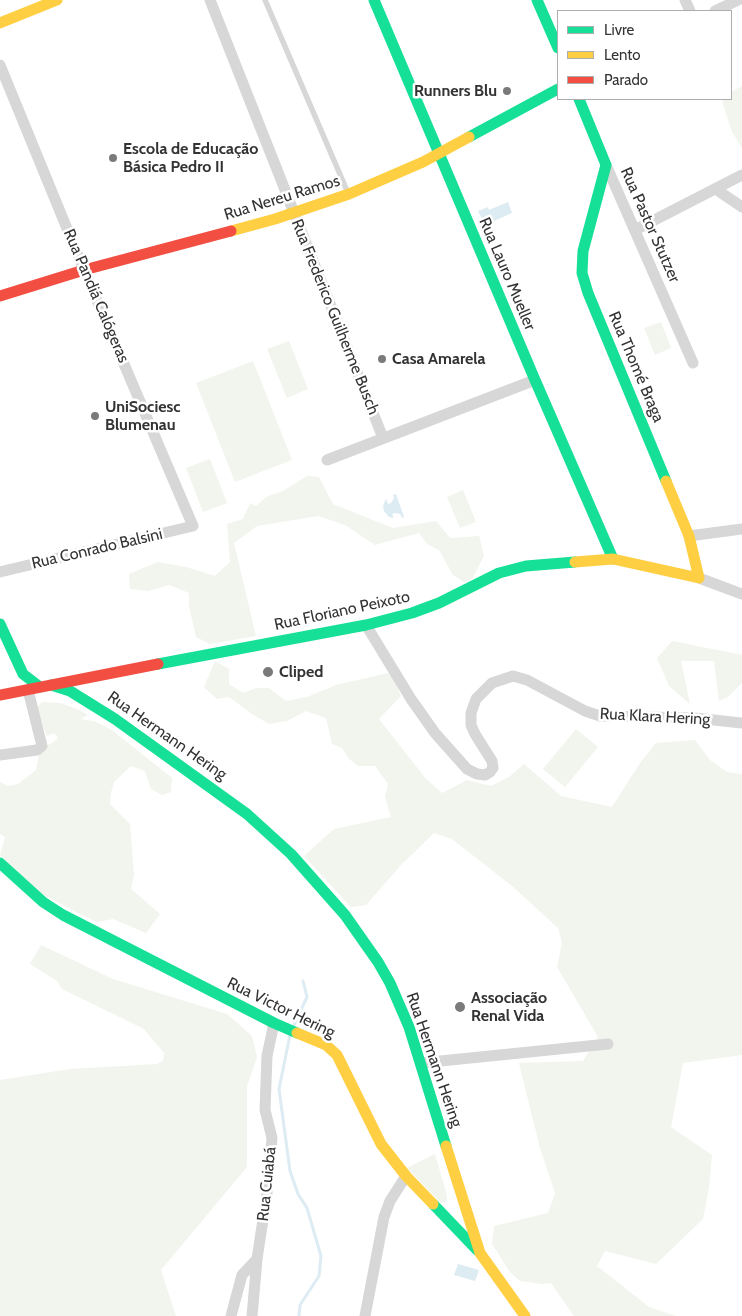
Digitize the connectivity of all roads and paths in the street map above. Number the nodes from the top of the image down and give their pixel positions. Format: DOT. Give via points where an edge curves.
graph roads {
  1 [pos="57,0"];
  2 [pos="210,0"];
  3 [pos="265,0"];
  4 [pos="374,0"];
  5 [pos="537,0"];
  6 [pos="738,0"];
  7 [pos="717,10"];
  8 [pos="0,23"];
  9 [pos="557,46"];
  10 [pos="0,65"];
  11 [pos="557,90"];
  12 [pos="579,100"];
  13 [pos="439,153"];
  14 [pos="606,165"];
  15 [pos="742,175"];
  16 [pos="717,190"];
  17 [pos="349,194"];
  18 [pos="742,207"];
  19 [pos="294,213"];
  20 [pos="635,230"];
  21 [pos="84,270"];
  22 [pos="0,296"];
  23 [pos="693,363"];
  24 [pos="535,380"];
  25 [pos="384,438"];
  26 [pos="327,460"];
  27 [pos="193,526"];
  28 [pos="742,529"];
  29 [pos="689,536"];
  30 [pos="613,559"];
  31 [pos="0,572"];
  32 [pos="699,578"];
  33 [pos="742,594"];
  34 [pos="0,624"];
  35 [pos="366,625"];
  36 [pos="22,674"];
  37 [pos="51,685"];
  38 [pos="34,689"];
  39 [pos="3,695"];
  40 [pos="742,723"];
  41 [pos="0,755"];
  42 [pos="0,863"];
  43 [pos="274,1022"];
  44 [pos="608,1044"];
  45 [pos="421,1063"];
  46 [pos="406,1176"];
  47 [pos="462,1200"];
  48 [pos="438,1211"];
  49 [pos="480,1253"];
  50 [pos="257,1259"];
  51 [pos="231,1316"];
  52 [pos="252,1316"];
  53 [pos="365,1316"];
  54 [pos="525,1316"];
  1 -- 8 [label="street"];
  2 -- 19 [label="street, Rua Frederico Guilherme Busch"];
  3 -- 17 [label="lane"];
  4 -- 13 [label="street, Rua Lauro Mueller"];
  5 -- 9 [label="street"];
  6 -- 7 [label="street"];
  10 -- 21 [label="street, Rua Pandiá Calógeras"];
  11 -- 13 [label="street, Rua Nereu Ramos"];
  12 -- 14 [label="street, Rua Pastor Stutzer"];
  13 -- 17 [label="street, Rua Nereu Ramos"];
  13 -- 24 [label="street, Rua Lauro Mueller"];
  14 -- 20 [label="street, Rua Pastor Stutzer"];
  14 -- 29 [label="street, Rua Thomé Braga" via="583,251 582,273 591,302"];
  15 -- 16 [label="street"];
  16 -- 18 [label="street"];
  16 -- 20 [label="street"];
  17 -- 19 [label="street, Rua Nereu Ramos"];
  19 -- 21 [label="street, Rua Nereu Ramos"];
  19 -- 25 [label="street, Rua Frederico Guilherme Busch"];
  20 -- 23 [label="street, Rua Pastor Stutzer"];
  21 -- 22 [label="street, Rua Nereu Ramos"];
  21 -- 27 [label="street, Rua Pandiá Calógeras"];
  24 -- 25 [label="street"];
  24 -- 30 [label="street, Rua Lauro Mueller"];
  25 -- 26 [label="street"];
  27 -- 31 [label="street, Rua Conrado Balsini"];
  28 -- 29 [label="street"];
  29 -- 32 [label="street, Rua Thomé Braga"];
  30 -- 32 [label="street, Rua Floriano Peixoto"];
  30 -- 35 [label="street, Rua Floriano Peixoto" via="526,566 499,573 430,607"];
  32 -- 33 [label="street, Rua Floriano Peixoto"];
  34 -- 36 [label="street"];
  35 -- 37 [label="street, Rua Floriano Peixoto"];
  35 -- 40 [label="street, Rua Klara Hering" via="435,733 467,769 477,774 485,775 493,768 471,725 476,699 492,682 513,676 600,716 695,718"];
  36 -- 38 [label="street"];
  36 -- 39 [label="street" via="18,684"];
  37 -- 38 [label="street, Rua Floriano Peixoto"];
  37 -- 45 [label="street, Rua Hermann Hering" via="70,691 131,730 247,814 291,854 346,915 378,962 410,1027"];
  38 -- 39 [label="street, Rua Floriano Peixoto"];
  38 -- 41 [label="street" via="42,746 37,750"];
  42 -- 43 [label="street, Rua Victor Hering" via="43,902 63,915"];
  43 -- 46 [label="street, Rua Victor Hering" via="326,1045 337,1055 381,1144"];
  43 -- 50 [label="street, Rua Cuiabá" via="267,1056 264,1110 272,1138 268,1193"];
  44 -- 45 [label="street"];
  45 -- 47 [label="street, Rua Hermann Hering"];
  46 -- 48 [label="street, Rua Victor Hering"];
  46 -- 53 [label="street" via="384,1217"];
  47 -- 48 [label="street" via="453,1208"];
  47 -- 49 [label="street, Rua Hermann Hering"];
  48 -- 49 [label="street, Rua Victor Hering"];
  49 -- 54 [label="street, Rua Hermann Hering"];
  50 -- 51 [label="street" via="242,1275"];
  50 -- 52 [label="street, Rua Cuiabá"];
}
